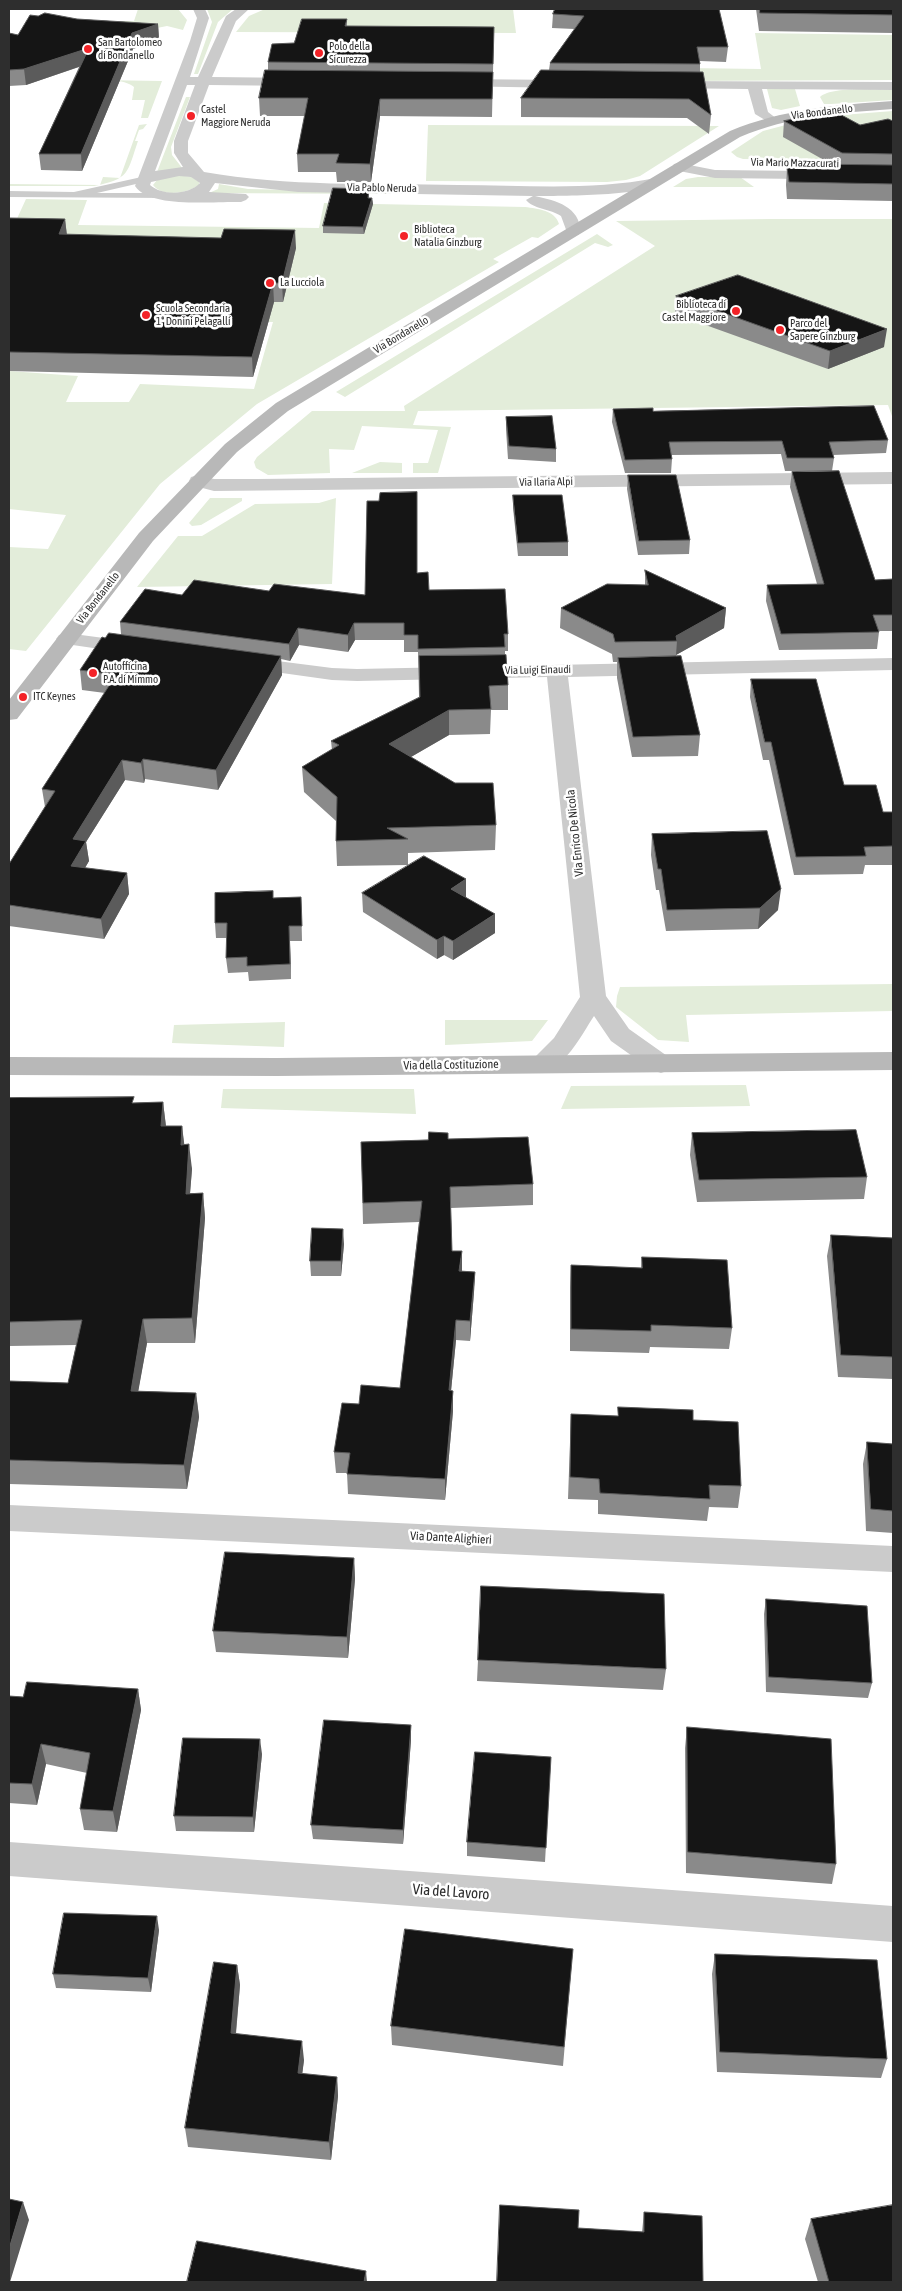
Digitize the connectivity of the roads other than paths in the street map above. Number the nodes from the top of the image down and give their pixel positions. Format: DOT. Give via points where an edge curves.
graph roads {
  1 [pos="199,9"];
  2 [pos="243,9"];
  3 [pos="181,81"];
  4 [pos="203,82"];
  5 [pos="310,82"];
  6 [pos="441,83"];
  7 [pos="579,84"];
  8 [pos="655,85"];
  9 [pos="754,86"];
  10 [pos="804,86"];
  11 [pos="893,86"];
  12 [pos="893,105"];
  13 [pos="810,111"];
  14 [pos="770,120"];
  15 [pos="698,156"];
  16 [pos="893,165"];
  17 [pos="679,167"];
  18 [pos="200,175"];
  19 [pos="893,176"];
  20 [pos="146,179"];
  21 [pos="656,182"];
  22 [pos="562,191"];
  23 [pos="9,194"];
  24 [pos="409,194"];
  25 [pos="74,195"];
  26 [pos="171,196"];
  27 [pos="534,200"];
  28 [pos="615,206"];
  29 [pos="573,232"];
  30 [pos="893,478"];
  31 [pos="198,481"];
  32 [pos="66,638"];
  33 [pos="157,651"];
  34 [pos="225,660"];
  35 [pos="893,664"];
  36 [pos="557,670"];
  37 [pos="9,714"];
  38 [pos="593,997"];
  39 [pos="893,1061"];
  40 [pos="540,1064"];
  41 [pos="661,1064"];
  42 [pos="9,1066"];
  43 [pos="9,1518"];
  44 [pos="893,1559"];
  45 [pos="9,1859"];
  46 [pos="893,1924"];
  1 -- 3 [label="street" via="202,27"];
  2 -- 4 [label="street" via="231,19"];
  3 -- 4 [label="street"];
  3 -- 20 [label="street"];
  4 -- 5 [label="street"];
  4 -- 18 [label="street" via="179,147 186,162"];
  6 -- 7 [label="street"];
  8 -- 9 [label="street"];
  9 -- 10 [label="street"];
  9 -- 14 [label="street" via="762,114"];
  10 -- 11 [label="street"];
  10 -- 13 [label="street"];
  12 -- 13 [label="street, Via Bondanello"];
  13 -- 14 [label="street, Via Bondanello"];
  14 -- 15 [label="street, Via Bondanello" via="735,134"];
  15 -- 16 [label="street, Via Mario Mazzacurati" via="730,162"];
  15 -- 17 [label="street, Via Bondanello"];
  17 -- 19 [label="street, Via Mario Mazzacurati" via="715,174"];
  17 -- 21 [label="street, Via Bondanello"];
  18 -- 20 [label="street, Via Pablo Neruda" via="170,172"];
  18 -- 24 [label="street, Via Pablo Neruda" via="263,187"];
  18 -- 26 [label="street" via="208,183 203,190"];
  20 -- 25 [label="lane"];
  20 -- 26 [label="street" via="142,186 144,190"];
  21 -- 22 [label="street, Via Pablo Neruda" via="631,187"];
  21 -- 28 [label="street, Via Bondanello"];
  22 -- 24 [label="street, Via Pablo Neruda"];
  22 -- 28 [label="street, Via Pablo Neruda" via="597,197"];
  23 -- 25 [label="lane"];
  24 -- 26 [label="street, Via Pablo Neruda"];
  24 -- 27 [label="street, Via Pablo Neruda"];
  25 -- 26 [label="lane"];
  27 -- 28 [label="street, Via Pablo Neruda"];
  27 -- 29 [label="street, Via Pablo Neruda" via="568,213 573,221"];
  28 -- 29 [label="street, Via Bondanello"];
  29 -- 31 [label="street, Via Bondanello" via="282,407 231,448"];
  30 -- 31 [label="street, Via Ilaria Alpi" via="258,485 214,485"];
  31 -- 32 [label="street, Via Bondanello" via="146,537"];
  32 -- 33 [label="street"];
  32 -- 37 [label="street, Via Bondanello"];
  34 -- 36 [label="street, Via Luigi Einaudi" via="357,675"];
  35 -- 36 [label="street, Via Luigi Einaudi"];
  36 -- 38 [label="street, Via Enrico De Nicola"];
  38 -- 40 [label="street" via="563,1044"];
  38 -- 41 [label="street, Via Enrico De Nicola" via="620,1035"];
  39 -- 41 [label="street, Via della Costituzione"];
  40 -- 41 [label="street, Via della Costituzione"];
  40 -- 42 [label="street, Via della Costituzione"];
  43 -- 44 [label="street, Via Dante Alighieri"];
  45 -- 46 [label="street, Via del Lavoro"];
}
